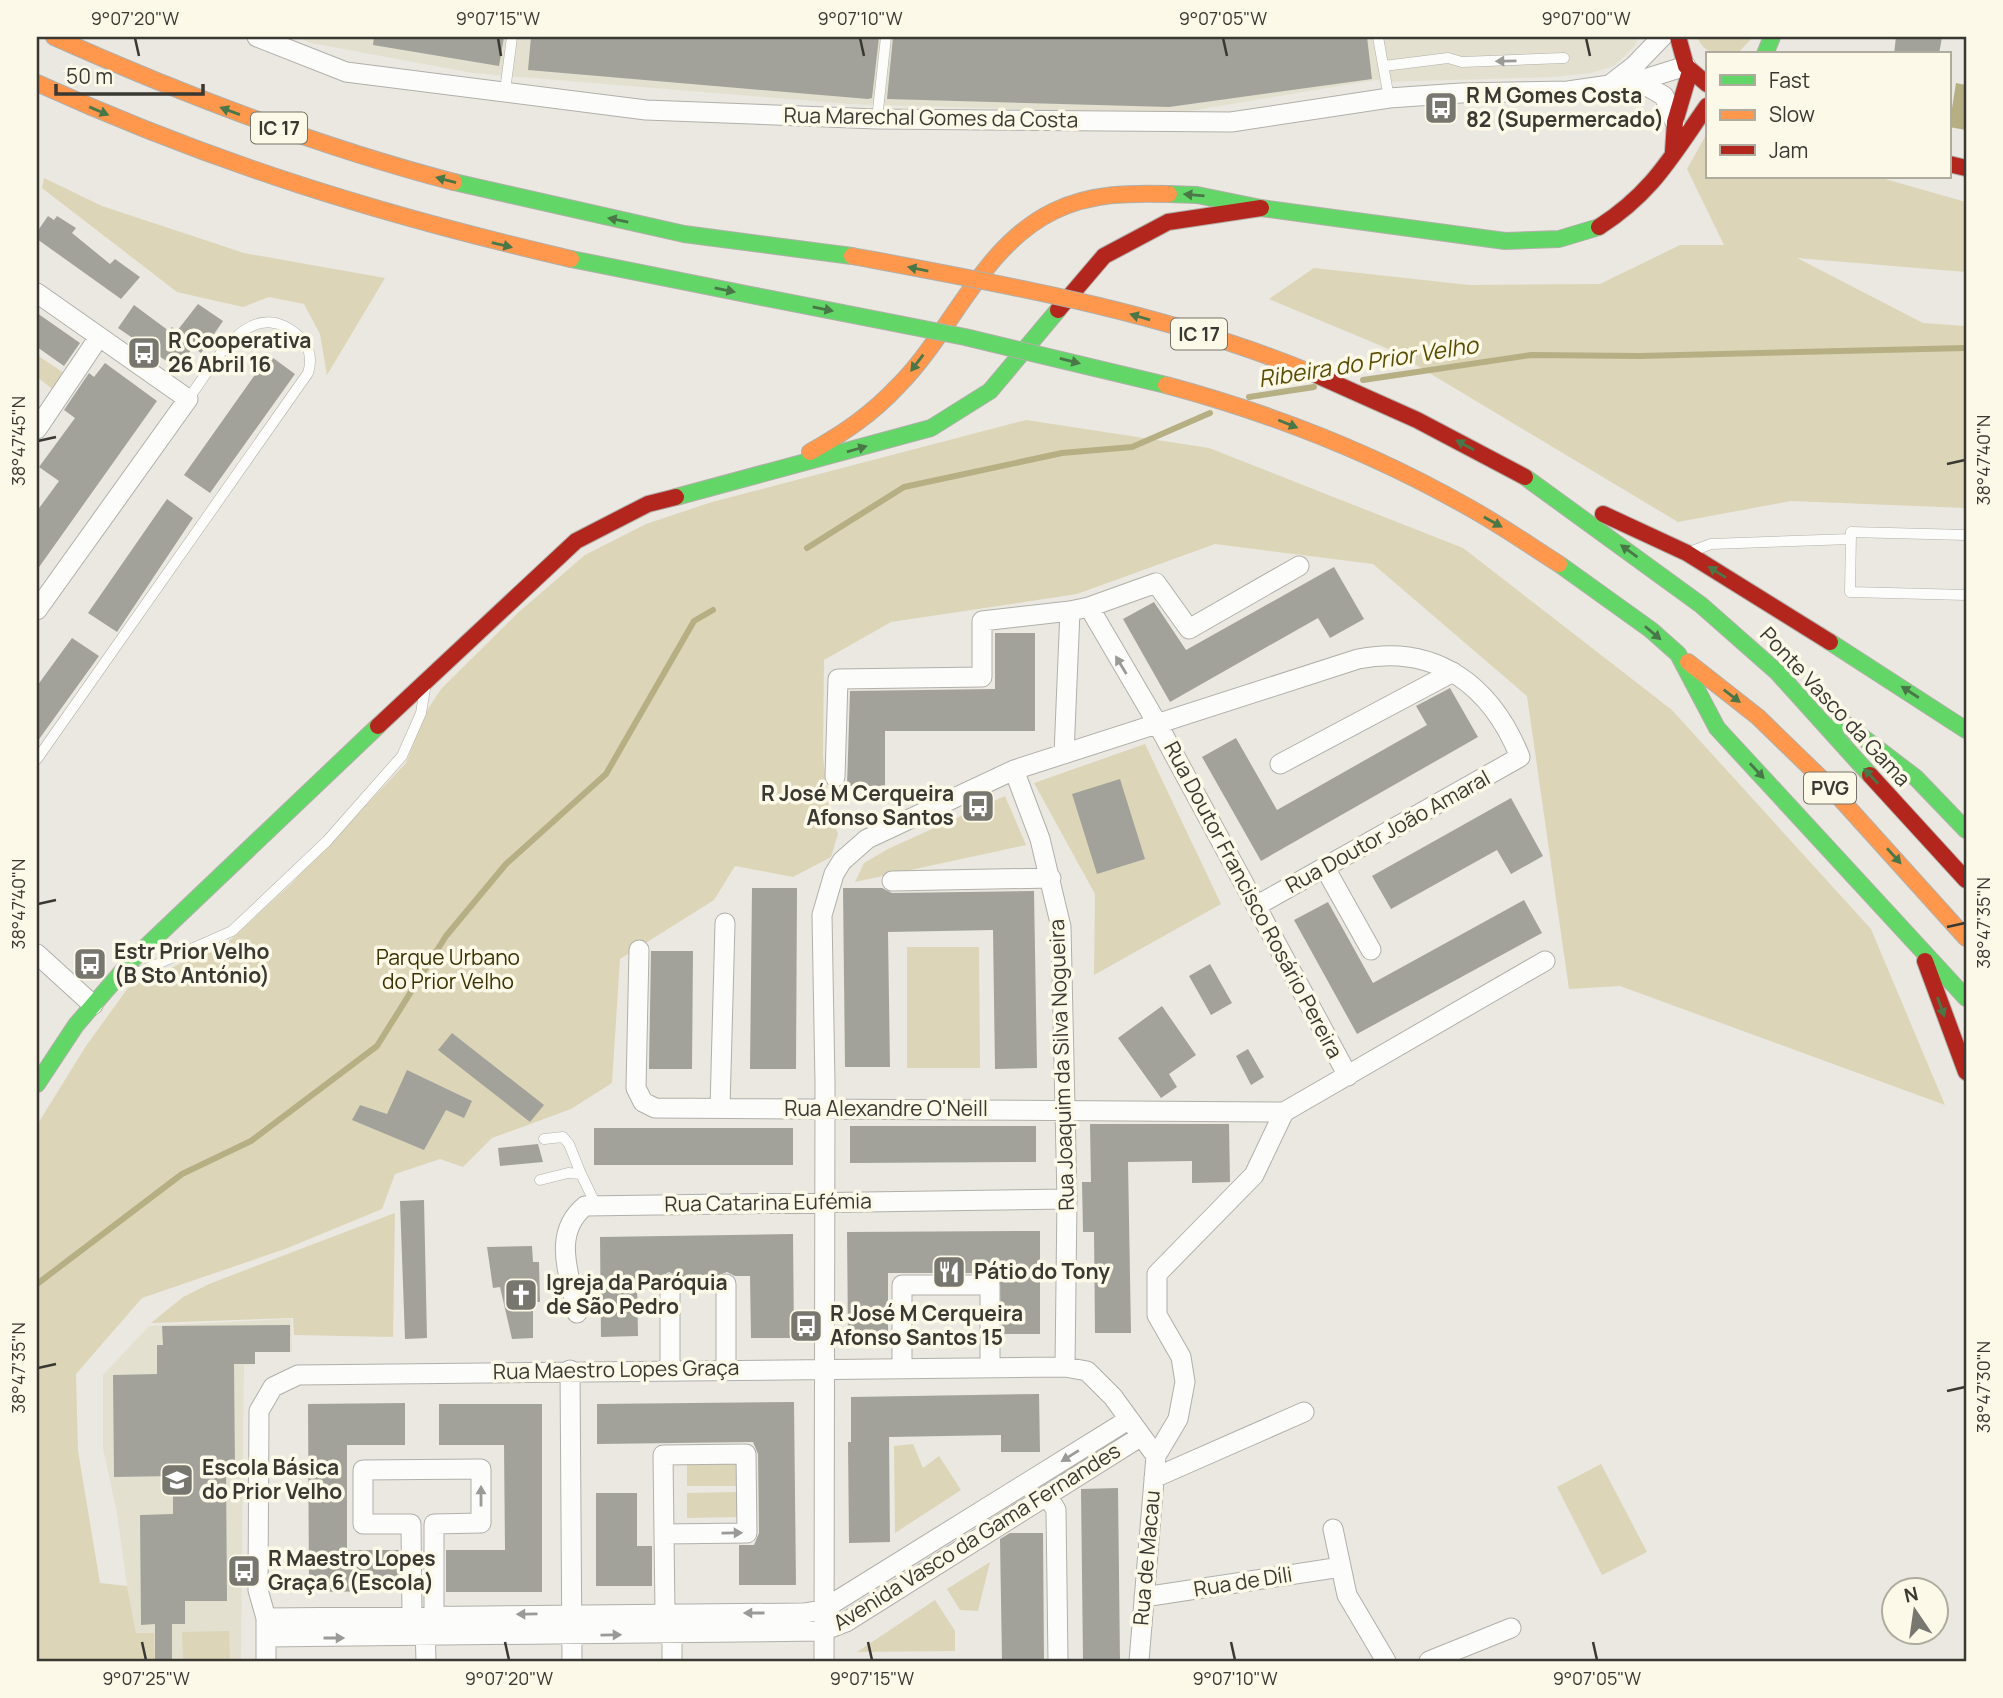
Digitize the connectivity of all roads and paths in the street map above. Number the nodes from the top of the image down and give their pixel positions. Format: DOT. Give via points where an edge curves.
graph roads {
  1 [pos="54,37"];
  2 [pos="257,37"];
  3 [pos="512,37"];
  4 [pos="886,37"];
  5 [pos="1378,37"];
  6 [pos="1662,37"];
  7 [pos="1678,37"];
  8 [pos="1564,58"];
  9 [pos="1384,66"];
  10 [pos="1688,68"];
  11 [pos="1638,81"];
  12 [pos="1706,82"];
  13 [pos="37,83"];
  14 [pos="1612,84"];
  15 [pos="505,91"];
  16 [pos="1389,98"];
  17 [pos="1706,107"];
  18 [pos="877,119"];
  19 [pos="1675,122"];
  20 [pos="1672,154"];
  21 [pos="1261,208"];
  22 [pos="37,293"];
  23 [pos="99,337"];
  24 [pos="188,399"];
  25 [pos="37,429"];
  26 [pos="790,463"];
  27 [pos="1525,477"];
  28 [pos="1966,535"];
  29 [pos="1851,539"];
  30 [pos="1687,553"];
  31 [pos="1298,566"];
  32 [pos="1966,595"];
  33 [pos="1079,609"];
  34 [pos="37,610"];
  35 [pos="1678,654"];
  36 [pos="1777,672"];
  37 [pos="1452,673"];
  38 [pos="426,679"];
  39 [pos="1157,723"];
  40 [pos="1966,730"];
  41 [pos="1063,754"];
  42 [pos="37,759"];
  43 [pos="1280,764"];
  44 [pos="1014,770"];
  45 [pos="835,777"];
  46 [pos="1966,830"];
  47 [pos="1325,868"];
  48 [pos="1051,878"];
  49 [pos="1966,880"];
  50 [pos="892,881"];
  51 [pos="1256,905"];
  52 [pos="725,923"];
  53 [pos="1966,938"];
  54 [pos="1918,943"];
  55 [pos="639,950"];
  56 [pos="1371,950"];
  57 [pos="37,954"];
  58 [pos="1545,961"];
  59 [pos="111,984"];
  60 [pos="1966,998"];
  61 [pos="93,1005"];
  62 [pos="1966,1072"];
  63 [pos="1348,1076"];
  64 [pos="37,1084"];
  65 [pos="720,1108"];
  66 [pos="824,1109"];
  67 [pos="1066,1110"];
  68 [pos="1284,1112"];
  69 [pos="544,1139"];
  70 [pos="581,1174"];
  71 [pos="540,1180"];
  72 [pos="1067,1199"];
  73 [pos="824,1202"];
  74 [pos="596,1205"];
  75 [pos="670,1284"];
  76 [pos="726,1284"];
  77 [pos="577,1313"];
  78 [pos="990,1367"];
  79 [pos="1065,1367"];
  80 [pos="726,1368"];
  81 [pos="823,1368"];
  82 [pos="902,1368"];
  83 [pos="670,1369"];
  84 [pos="570,1370"];
  85 [pos="1304,1412"];
  86 [pos="1128,1420"];
  87 [pos="1140,1437"];
  88 [pos="1156,1456"];
  89 [pos="1154,1478"];
  90 [pos="1047,1495"];
  91 [pos="411,1524"];
  92 [pos="434,1524"];
  93 [pos="1333,1529"];
  94 [pos="664,1534"];
  95 [pos="1341,1567"];
  96 [pos="1144,1597"];
  97 [pos="822,1610"];
  98 [pos="665,1613"];
  99 [pos="572,1614"];
  100 [pos="424,1616"];
  101 [pos="266,1628"];
  102 [pos="1511,1628"];
  103 [pos="823,1631"];
  104 [pos="671,1634"];
  105 [pos="572,1636"];
  106 [pos="425,1638"];
  107 [pos="266,1661"];
  108 [pos="426,1661"];
  109 [pos="572,1661"];
  110 [pos="672,1661"];
  111 [pos="824,1661"];
  112 [pos="1058,1661"];
  113 [pos="1139,1661"];
  114 [pos="1386,1661"];
  115 [pos="1429,1661"];
  27 -- 1 [label="main road, IC 17, one-way, bridge" via="1418,419 1250,350 1119,311 852,256 685,234 512,198 226,110"];
  2 -- 15 [label="street, Rua Marechal Gomes da Costa" via="346,72"];
  3 -- 15 [label="lane"];
  4 -- 18 [label="lane"];
  5 -- 9 [label="lane"];
  6 -- 14 [label="street"];
  7 -- 10 [label="main road"];
  8 -- 9 [label="lane, one-way" via="1462,62 1448,58"];
  9 -- 16 [label="lane"];
  10 -- 11 [label="street, Rua Marechal Gomes da Costa"];
  10 -- 12 [label="main road"];
  10 -- 19 [label="main road"];
  11 -- 14 [label="street, Rua Marechal Gomes da Costa"];
  11 -- 19 [label="street" via="1664,96"];
  13 -- 35 [label="main road, IC 17, one-way, bridge" via="137,127 318,194 498,244 1004,344 1267,416 1420,483 1525,540"];
  14 -- 16 [label="street, Rua Marechal Gomes da Costa" via="1568,92"];
  15 -- 18 [label="street, Rua Marechal Gomes da Costa" via="646,110"];
  16 -- 18 [label="street, Rua Marechal Gomes da Costa" via="1231,122"];
  17 -- 20 [label="main road"];
  19 -- 20 [label="main road"];
  20 -- 21 [label="main road" via="1649,189 1630,207 1595,229 1559,239 1505,241"];
  26 -- 21 [label="main road, one-way" via="930,428 990,391 1104,256 1168,222"];
  21 -- 26 [label="main road, one-way" via="1198,195 1113,193 1054,211 1006,244 901,384 855,427"];
  22 -- 23 [label="street"];
  23 -- 24 [label="street"];
  23 -- 25 [label="street"];
  24 -- 34 [label="street"];
  24 -- 42 [label="lane" via="235,337 250,325 264,321 280,324 307,347 308,373"];
  26 -- 38 [label="main road" via="648,504 576,541"];
  27 -- 30 [label="main road"];
  36 -- 27 [label="main road, Ponte Vasco da Gama / PVG, one-way" via="1701,605"];
  28 -- 29 [label="lane" via="1851,532"];
  29 -- 30 [label="lane" via="1711,544"];
  29 -- 32 [label="lane" via="1850,592"];
  40 -- 30 [label="main road, one-way"];
  31 -- 33 [label="street" via="1189,629 1156,583"];
  39 -- 33 [label="street, Rua Doutor Francisco Rosário Pereira, one-way"];
  33 -- 41 [label="street"];
  33 -- 45 [label="street" via="982,621 982,677 838,679"];
  35 -- 53 [label="main road, PVG, one-way" via="1758,717 1828,785"];
  35 -- 54 [label="main road, one-way" via="1717,728"];
  36 -- 46 [label="main road" via="1916,778"];
  49 -- 36 [label="main road, Ponte Vasco da Gama / PVG, one-way"];
  37 -- 39 [label="street" via="1409,657 1372,656"];
  37 -- 43 [label="street"];
  37 -- 47 [label="street, Rua Doutor João Amaral" via="1476,687 1495,707 1520,757"];
  38 -- 59 [label="main road"];
  38 -- 59 [label="lane" via="421,713 402,756 327,841 232,931"];
  39 -- 41 [label="street"];
  39 -- 51 [label="street, Rua Doutor Francisco Rosário Pereira"];
  41 -- 44 [label="street"];
  44 -- 48 [label="street, Rua Joaquim da Silva Nogueira"];
  44 -- 66 [label="street" via="867,839 834,874 822,915"];
  47 -- 51 [label="street, Rua Doutor João Amaral"];
  47 -- 56 [label="street"];
  48 -- 50 [label="street"];
  48 -- 67 [label="street, Rua Joaquim da Silva Nogueira" via="1062,927"];
  51 -- 63 [label="street, Rua Doutor Francisco Rosário Pereira"];
  52 -- 65 [label="street"];
  54 -- 60 [label="main road"];
  54 -- 62 [label="main road, one-way"];
  55 -- 65 [label="street, Rua Alexandre O'Neill" via="635,1081 639,1097 655,1108"];
  57 -- 61 [label="street"];
  58 -- 63 [label="street"];
  59 -- 61 [label="main road"];
  61 -- 64 [label="main road"];
  63 -- 68 [label="street"];
  65 -- 66 [label="street, Rua Alexandre O'Neill"];
  66 -- 67 [label="street, Rua Alexandre O'Neill"];
  66 -- 73 [label="street"];
  67 -- 68 [label="street, Rua Alexandre O'Neill"];
  67 -- 72 [label="street, Rua Joaquim da Silva Nogueira"];
  68 -- 88 [label="street" via="1254,1175 1158,1271 1157,1315 1181,1357 1185,1382 1178,1419"];
  69 -- 70 [label="lane" via="563,1137"];
  70 -- 71 [label="lane"];
  70 -- 74 [label="lane"];
  72 -- 73 [label="street, Rua Catarina Eufémia"];
  72 -- 79 [label="street, Rua Joaquim da Silva Nogueira"];
  73 -- 74 [label="street, Rua Catarina Eufémia"];
  73 -- 81 [label="street"];
  74 -- 77 [label="street" via="585,1206 570,1218 564,1244"];
  75 -- 83 [label="street"];
  76 -- 80 [label="street"];
  78 -- 79 [label="street, Rua Maestro Lopes Graça"];
  78 -- 82 [label="street, Rua Maestro Lopes Graça"];
  78 -- 82 [label="street" via="990,1285 902,1285"];
  79 -- 86 [label="street, Rua Maestro Lopes Graça" via="1087,1371"];
  80 -- 81 [label="street, Rua Maestro Lopes Graça"];
  80 -- 83 [label="street, Rua Maestro Lopes Graça"];
  81 -- 82 [label="street, Rua Maestro Lopes Graça"];
  81 -- 97 [label="street"];
  83 -- 84 [label="street, Rua Maestro Lopes Graça"];
  84 -- 99 [label="street"];
  84 -- 101 [label="street, Rua Maestro Lopes Graça" via="298,1375 273,1387 259,1411 258,1590"];
  85 -- 89 [label="street"];
  86 -- 87 [label="street, Rua Maestro Lopes Graça"];
  86 -- 97 [label="street, Avenida Vasco da Gama Fernandes, one-way"];
  87 -- 88 [label="street, Rua Maestro Lopes Graça"];
  87 -- 90 [label="street, Avenida Vasco da Gama Fernandes"];
  88 -- 89 [label="street, Rua de Macau"];
  89 -- 96 [label="street, Rua de Macau"];
  90 -- 103 [label="street, Avenida Vasco da Gama Fernandes" via="846,1622"];
  90 -- 112 [label="street" via="1056,1510"];
  91 -- 92 [label="street"];
  92 -- 91 [label="street, one-way" via="481,1523 481,1469 363,1469 363,1524"];
  91 -- 100 [label="street"];
  92 -- 100 [label="street"];
  93 -- 95 [label="street"];
  94 -- 94 [label="street, one-way" via="747,1533 746,1454 663,1455"];
  94 -- 98 [label="street"];
  95 -- 96 [label="street, Rua de Díli"];
  95 -- 114 [label="street" via="1347,1595"];
  96 -- 113 [label="street, Rua de Macau"];
  97 -- 98 [label="street, Avenida Vasco da Gama Fernandes, one-way"];
  97 -- 103 [label="street"];
  98 -- 99 [label="street, Avenida Vasco da Gama Fernandes"];
  99 -- 100 [label="street, Avenida Vasco da Gama Fernandes, one-way"];
  99 -- 105 [label="street"];
  100 -- 101 [label="street, Avenida Vasco da Gama Fernandes"];
  100 -- 106 [label="street"];
  101 -- 106 [label="street, Avenida Vasco da Gama Fernandes, one-way"];
  101 -- 107 [label="street, Rua Maestro Lopes Graça"];
  102 -- 115 [label="street"];
  103 -- 104 [label="street, Avenida Vasco da Gama Fernandes"];
  103 -- 111 [label="street"];
  105 -- 104 [label="street, Avenida Vasco da Gama Fernandes, one-way"];
  104 -- 110 [label="street"];
  105 -- 106 [label="street, Avenida Vasco da Gama Fernandes"];
  105 -- 109 [label="street"];
  106 -- 108 [label="street"];
}
